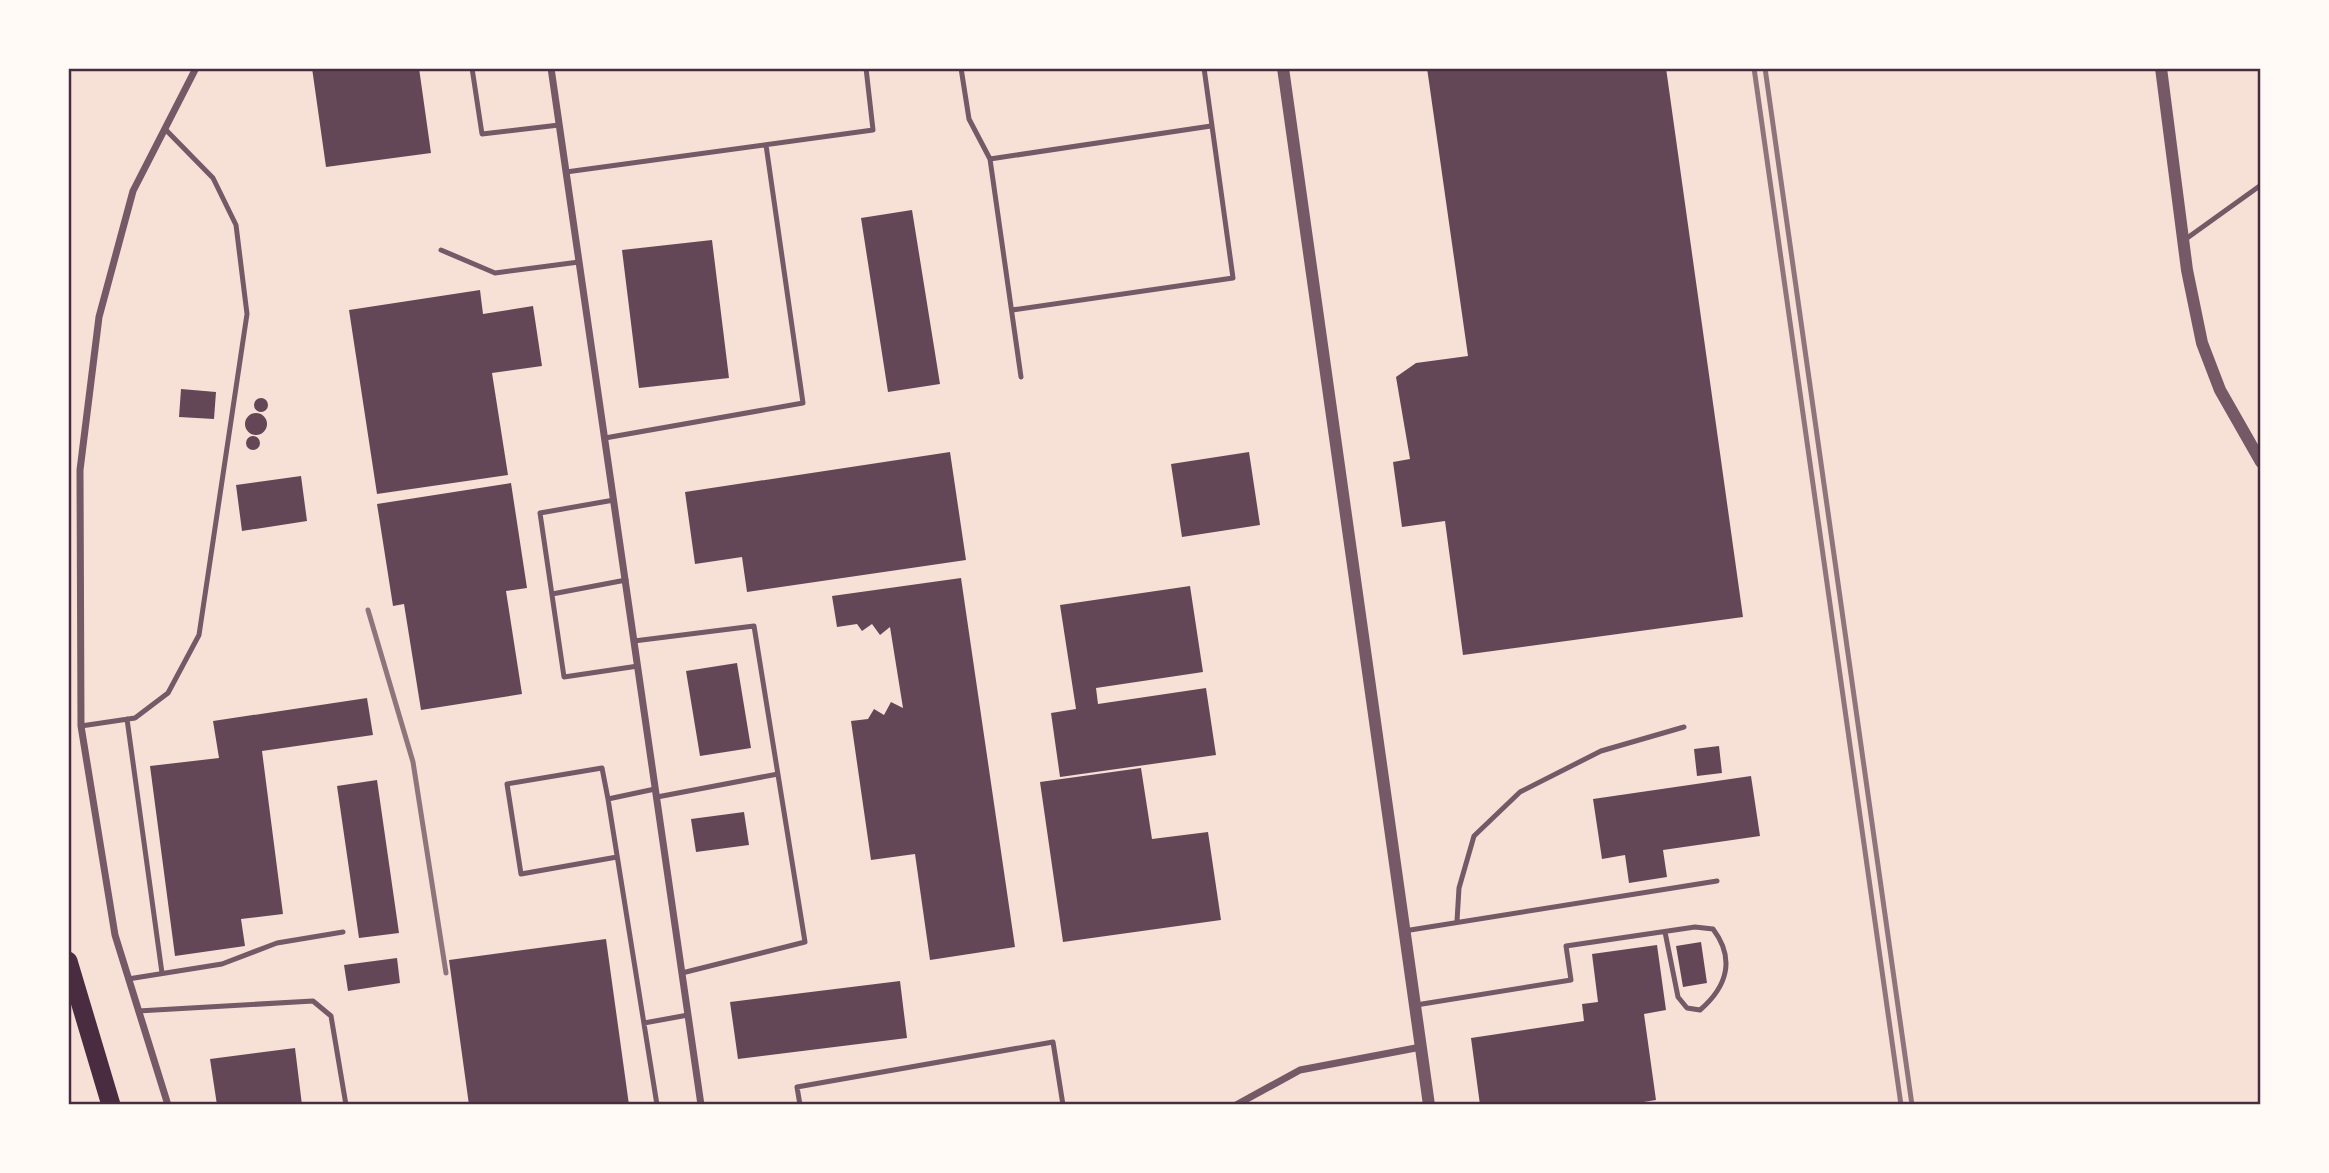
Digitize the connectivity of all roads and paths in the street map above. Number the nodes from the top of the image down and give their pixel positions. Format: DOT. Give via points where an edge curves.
graph roads {
  1 [pos="196,68"];
  2 [pos="472,68"];
  3 [pos="551,68"];
  4 [pos="866,68"];
  5 [pos="961,68"];
  6 [pos="1204,68"];
  7 [pos="1283,68"];
  8 [pos="2161,68"];
  9 [pos="559,124"];
  10 [pos="1212,126"];
  11 [pos="165,129"];
  12 [pos="766,145"];
  13 [pos="990,159"];
  14 [pos="566,172"];
  15 [pos="2261,185"];
  16 [pos="2183,241"];
  17 [pos="441,250"];
  18 [pos="579,262"];
  19 [pos="1012,310"];
  20 [pos="1021,377"];
  21 [pos="605,438"];
  22 [pos="2261,462"];
  23 [pos="614,500"];
  24 [pos="625,580"];
  25 [pos="552,594"];
  26 [pos="634,641"];
  27 [pos="638,666"];
  28 [pos="127,719"];
  29 [pos="82,726"];
  30 [pos="1684,727"];
  31 [pos="778,774"];
  32 [pos="656,793"];
  33 [pos="608,799"];
  34 [pos="617,857"];
  35 [pos="1717,881"];
  36 [pos="1457,921"];
  37 [pos="1404,931"];
  38 [pos="343,932"];
  39 [pos="1665,932"];
  40 [pos="68,961"];
  41 [pos="682,973"];
  42 [pos="162,974"];
  43 [pos="128,979"];
  44 [pos="1416,1005"];
  45 [pos="138,1011"];
  46 [pos="688,1015"];
  47 [pos="644,1023"];
  48 [pos="1421,1047"];
  49 [pos="111,1105"];
  50 [pos="168,1105"];
  51 [pos="345,1105"];
  52 [pos="657,1105"];
  53 [pos="701,1105"];
  54 [pos="800,1105"];
  55 [pos="1063,1105"];
  56 [pos="1236,1105"];
  57 [pos="1429,1105"];
  1 -- 11 [label="street"];
  2 -- 9 [label="lane" via="482,134"];
  3 -- 9 [label="street"];
  4 -- 12 [label="lane" via="873,130"];
  5 -- 13 [label="lane" via="969,119"];
  6 -- 10 [label="lane"];
  7 -- 37 [label="street"];
  8 -- 16 [label="street"];
  9 -- 14 [label="street"];
  10 -- 13 [label="lane"];
  10 -- 19 [label="lane" via="1233,278"];
  11 -- 28 [label="lane" via="213,178 236,225 247,314 199,635 169,694"];
  11 -- 29 [label="street" via="133,191 99,317 80,470"];
  12 -- 14 [label="lane"];
  12 -- 21 [label="lane" via="803,403"];
  13 -- 19 [label="lane"];
  14 -- 18 [label="street"];
  15 -- 16 [label="lane"];
  16 -- 22 [label="street" via="2202,343 2220,390"];
  17 -- 18 [label="lane" via="495,273"];
  18 -- 21 [label="street"];
  19 -- 20 [label="lane"];
  21 -- 23 [label="street"];
  23 -- 24 [label="street"];
  23 -- 25 [label="lane" via="540,513"];
  24 -- 25 [label="lane"];
  24 -- 26 [label="street"];
  25 -- 27 [label="lane" via="564,677"];
  26 -- 27 [label="street"];
  26 -- 31 [label="lane" via="754,626"];
  27 -- 32 [label="street"];
  28 -- 29 [label="lane"];
  28 -- 42 [label="lane"];
  29 -- 43 [label="street" via="115,935"];
  30 -- 36 [label="lane" via="1601,751 1520,792 1474,836 1459,888"];
  31 -- 32 [label="lane"];
  31 -- 41 [label="lane" via="805,942"];
  32 -- 33 [label="lane"];
  32 -- 41 [label="street"];
  33 -- 34 [label="lane"];
  33 -- 34 [label="lane" via="602,768 507,784 522,874"];
  34 -- 47 [label="lane"];
  35 -- 36 [label="lane"];
  36 -- 37 [label="lane"];
  37 -- 44 [label="street"];
  38 -- 42 [label="lane" via="277,943 222,964"];
  39 -- 39 [label="lane" via="1713,929 1724,943 1727,970 1711,1001 1700,1010 1687,1007 1678,997"];
  39 -- 44 [label="lane" via="1566,946 1571,980"];
  40 -- 49 [label="highway"];
  41 -- 46 [label="street"];
  42 -- 43 [label="lane"];
  43 -- 45 [label="street"];
  44 -- 48 [label="street"];
  45 -- 50 [label="street"];
  45 -- 51 [label="lane" via="313,1001 331,1016"];
  46 -- 47 [label="lane"];
  46 -- 53 [label="street"];
  47 -- 52 [label="lane"];
  48 -- 56 [label="street" via="1300,1070"];
  48 -- 57 [label="street"];
  54 -- 55 [label="lane" via="797,1087 1054,1042"];
}
